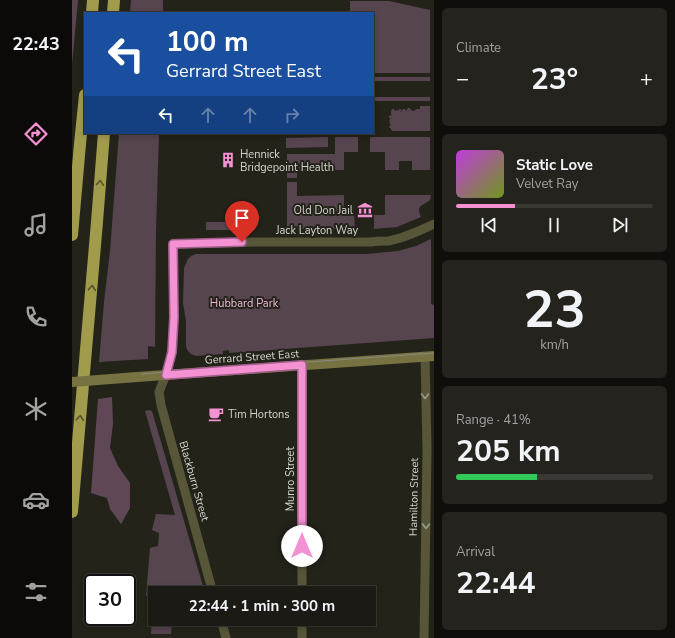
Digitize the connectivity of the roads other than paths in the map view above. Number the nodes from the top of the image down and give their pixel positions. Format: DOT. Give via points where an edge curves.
graph roads {
  1 [pos="93,0"];
  2 [pos="114,0"];
  3 [pos="92,12"];
  4 [pos="113,12"];
  5 [pos="84,105"];
  6 [pos="104,134"];
  7 [pos="434,224"];
  8 [pos="72,235"];
  9 [pos="173,244"];
  10 [pos="429,356"];
  11 [pos="302,365"];
  12 [pos="166,375"];
  13 [pos="72,382"];
  14 [pos="72,512"];
  15 [pos="211,586"];
  16 [pos="302,586"];
  17 [pos="223,626"];
  18 [pos="302,626"];
  19 [pos="226,638"];
  20 [pos="302,638"];
  21 [pos="424,638"];
  1 -- 3 [label="highway"];
  2 -- 4 [label="highway"];
  5 -- 8 [label="highway"];
  14 -- 6 [label="highway, one-way"];
  7 -- 9 [label="street, Jack Layton Way" via="418,232 377,242"];
  9 -- 12 [label="street, Blackburn Street" via="174,317 172,352"];
  10 -- 11 [label="main road, Gerrard Street East"];
  10 -- 21 [label="street, Hamilton Street, one-way"];
  11 -- 12 [label="main road, Gerrard Street East"];
  11 -- 16 [label="street, Munro Street"];
  12 -- 13 [label="main road, Gerrard Street East, bridge"];
  12 -- 15 [label="street, Blackburn Street" via="159,392 161,405"];
  17 -- 19 [label="street"];
  18 -- 20 [label="street"];
}
